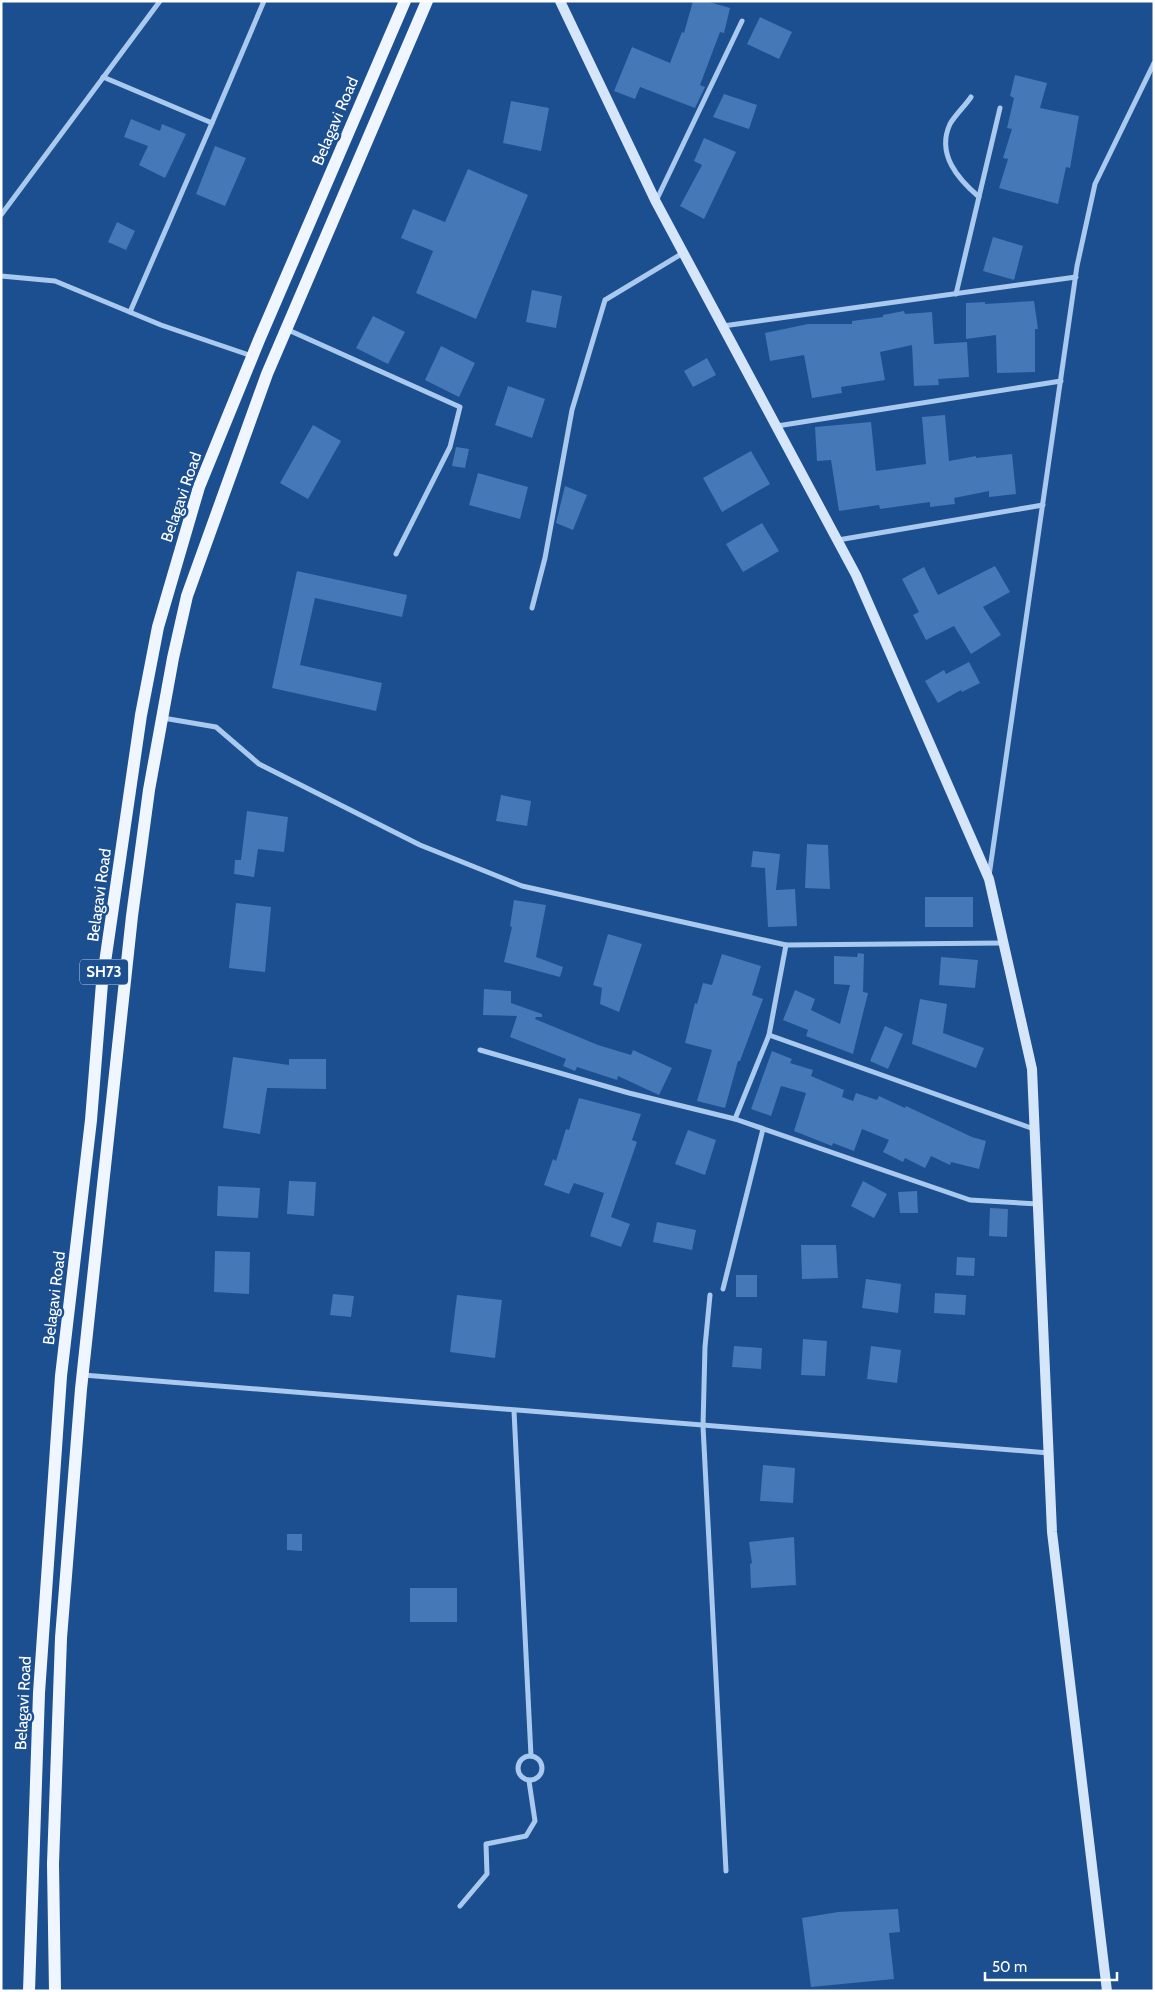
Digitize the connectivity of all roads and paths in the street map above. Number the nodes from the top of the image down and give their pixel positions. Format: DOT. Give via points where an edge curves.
graph roads {
  1 [pos="160,1"];
  2 [pos="264,1"];
  3 [pos="404,1"];
  4 [pos="427,1"];
  5 [pos="560,1"];
  6 [pos="742,21"];
  7 [pos="1154,63"];
  8 [pos="103,78"];
  9 [pos="971,97"];
  10 [pos="1000,108"];
  11 [pos="212,123"];
  12 [pos="979,197"];
  13 [pos="656,202"];
  14 [pos="1,214"];
  15 [pos="683,253"];
  16 [pos="1,276"];
  17 [pos="1076,277"];
  18 [pos="956,294"];
  19 [pos="130,312"];
  20 [pos="723,326"];
  21 [pos="286,328"];
  22 [pos="252,356"];
  23 [pos="1061,381"];
  24 [pos="776,426"];
  25 [pos="1043,505"];
  26 [pos="838,540"];
  27 [pos="396,554"];
  28 [pos="532,608"];
  29 [pos="163,718"];
  30 [pos="989,879"];
  31 [pos="1003,943"];
  32 [pos="786,945"];
  33 [pos="769,1035"];
  34 [pos="480,1050"];
  35 [pos="734,1119"];
  36 [pos="763,1129"];
  37 [pos="1034,1130"];
  38 [pos="1038,1204"];
  39 [pos="723,1289"];
  40 [pos="710,1295"];
  41 [pos="83,1375"];
  42 [pos="514,1411"];
  43 [pos="703,1426"];
  44 [pos="1048,1453"];
  45 [pos="531,1756"];
  46 [pos="529,1781"];
  47 [pos="726,1871"];
  48 [pos="460,1906"];
  49 [pos="29,1991"];
  50 [pos="54,1991"];
  51 [pos="1107,1991"];
  1 -- 8 [label="street"];
  2 -- 11 [label="street"];
  3 -- 22 [label="main road, Belagavi Road / SH73"];
  4 -- 21 [label="main road"];
  5 -- 13 [label="main road"];
  6 -- 13 [label="street"];
  7 -- 17 [label="street" via="1095,184"];
  8 -- 11 [label="street"];
  8 -- 14 [label="street"];
  9 -- 12 [label="street" via="951,123 946,136 947,157 959,180"];
  10 -- 12 [label="street"];
  11 -- 19 [label="street"];
  12 -- 18 [label="street"];
  13 -- 15 [label="main road"];
  15 -- 20 [label="main road"];
  15 -- 28 [label="street" via="605,300 572,410 546,558"];
  16 -- 19 [label="street" via="55,280"];
  17 -- 18 [label="street"];
  17 -- 23 [label="street"];
  18 -- 20 [label="street"];
  19 -- 22 [label="street"];
  20 -- 24 [label="main road"];
  21 -- 27 [label="street" via="460,407 450,447"];
  21 -- 29 [label="main road" via="186,596"];
  22 -- 49 [label="main road, Belagavi Road / SH73" via="199,487 158,627 141,715 102,983 91,1120 61,1376 38,1693"];
  23 -- 24 [label="street"];
  23 -- 25 [label="street"];
  24 -- 26 [label="main road"];
  25 -- 26 [label="street"];
  25 -- 30 [label="street"];
  26 -- 30 [label="main road" via="856,574"];
  29 -- 32 [label="street" via="216,727 259,764 420,845 522,886"];
  29 -- 41 [label="main road" via="149,790 132,916"];
  30 -- 31 [label="main road"];
  31 -- 32 [label="street"];
  31 -- 37 [label="main road" via="1032,1068"];
  32 -- 33 [label="street"];
  33 -- 35 [label="street"];
  33 -- 37 [label="street"];
  34 -- 35 [label="street"];
  35 -- 36 [label="street"];
  36 -- 38 [label="street" via="970,1200"];
  36 -- 39 [label="street"];
  37 -- 38 [label="main road"];
  38 -- 44 [label="main road"];
  40 -- 43 [label="street"];
  41 -- 42 [label="street"];
  41 -- 50 [label="main road" via="61,1638 53,1864"];
  42 -- 43 [label="street"];
  42 -- 45 [label="street"];
  43 -- 44 [label="street"];
  43 -- 47 [label="street"];
  44 -- 51 [label="main road" via="1052,1532"];
  45 -- 46 [label="street" via="538,1759 542,1773"];
  45 -- 46 [label="street" via="524,1757 518,1764 518,1772"];
  46 -- 48 [label="street" via="534,1821 526,1836 486,1844 487,1874"];
}
